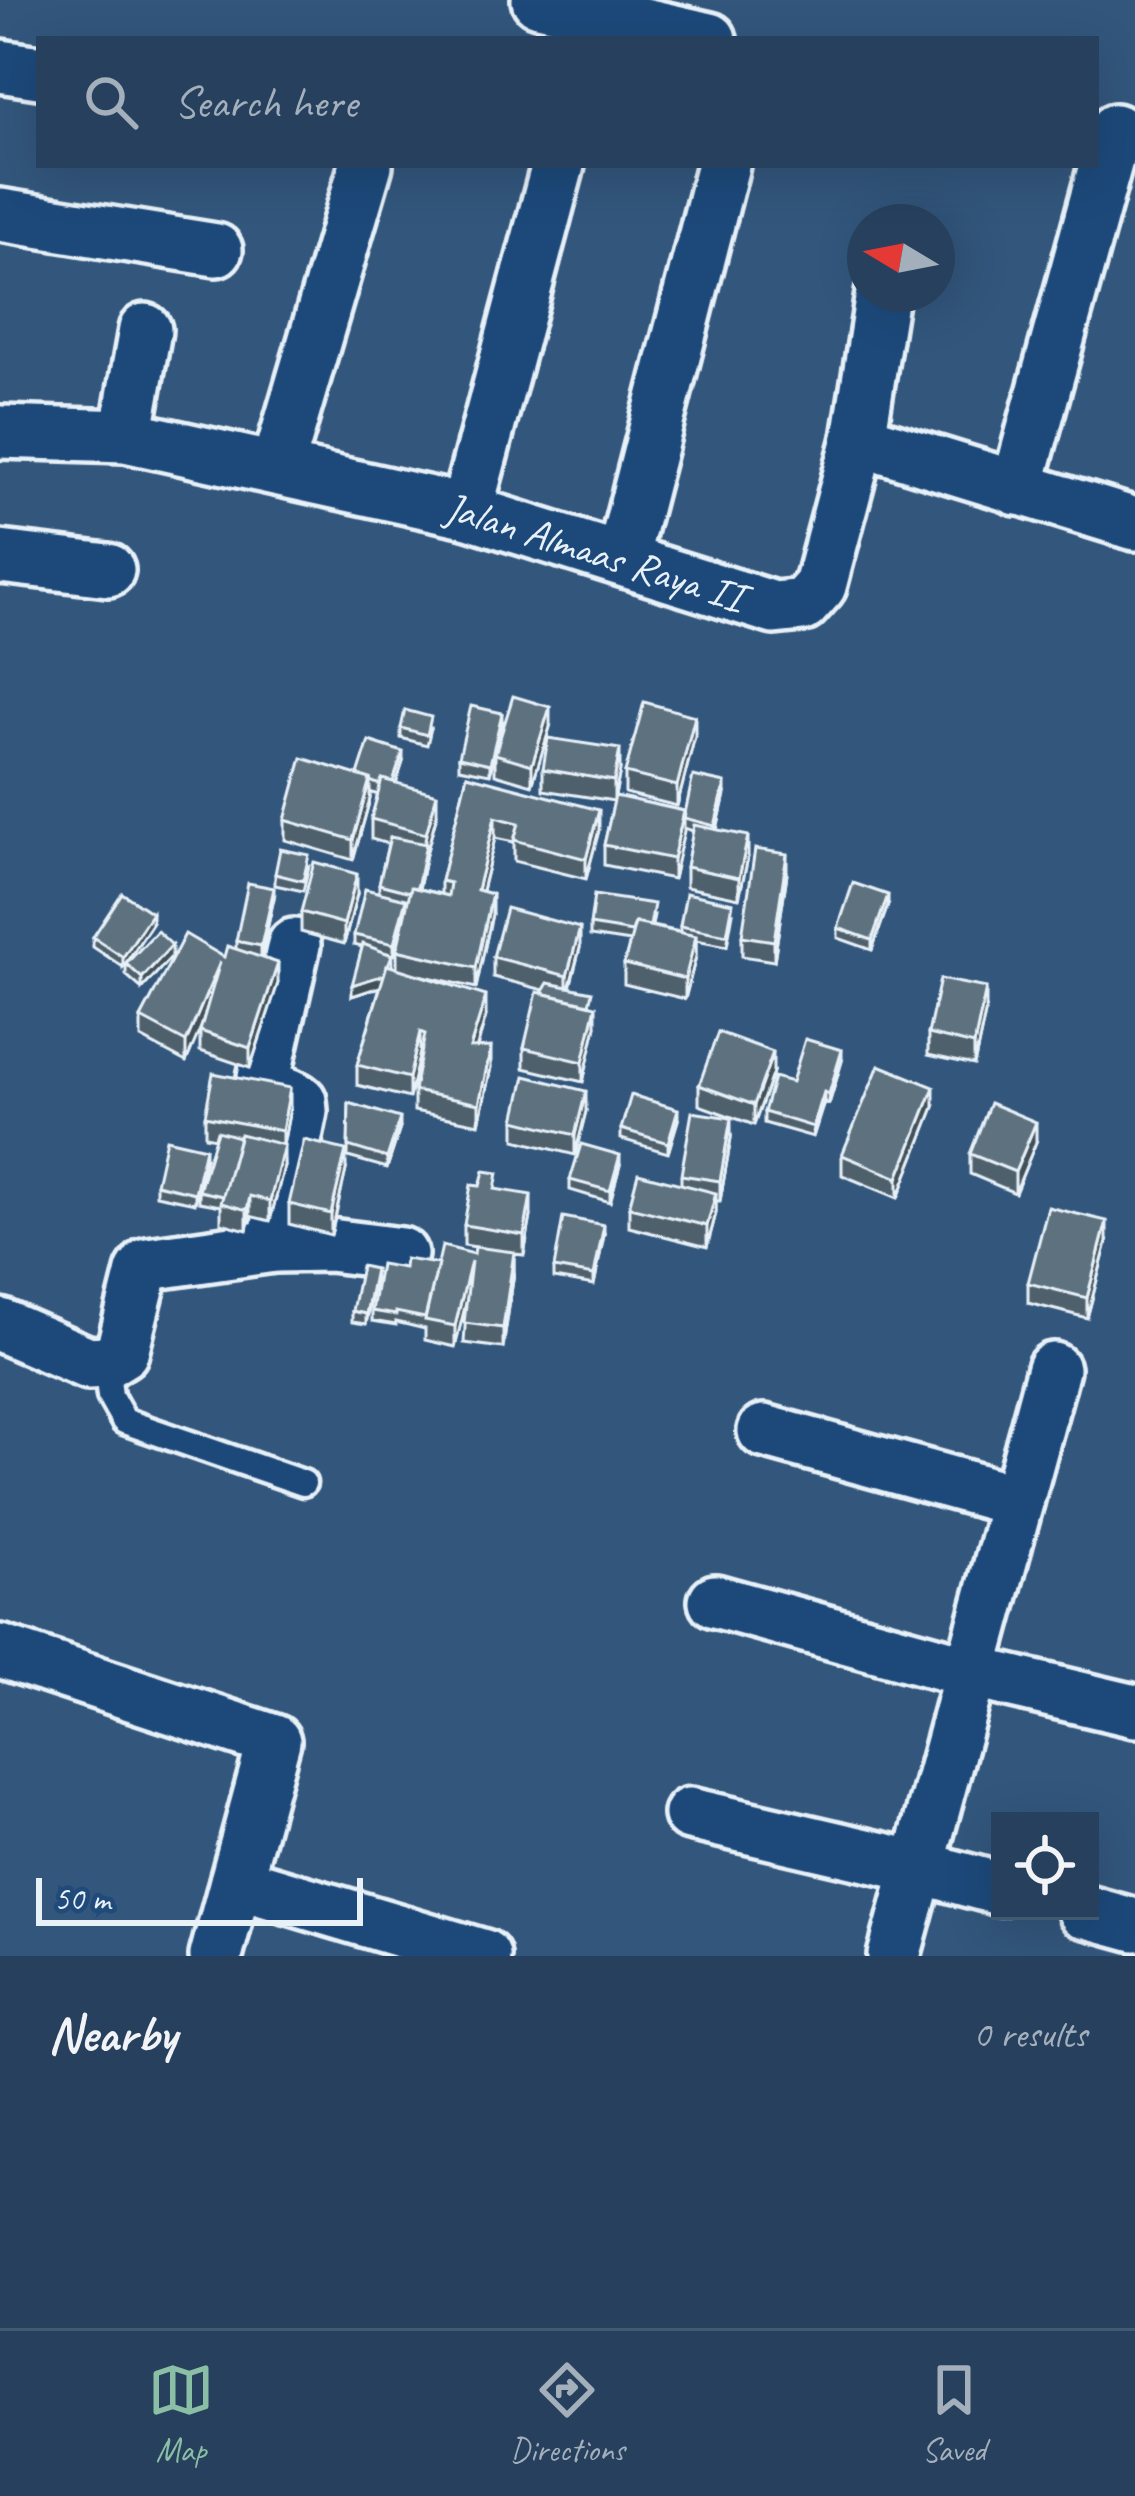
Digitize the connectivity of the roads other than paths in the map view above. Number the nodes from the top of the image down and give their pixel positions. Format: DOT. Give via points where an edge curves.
graph roads {
  1 [pos="538,0"];
  2 [pos="696,24"];
  3 [pos="0,66"];
  4 [pos="36,71"];
  5 [pos="1115,130"];
  6 [pos="365,168"];
  7 [pos="557,168"];
  8 [pos="722,168"];
  9 [pos="0,215"];
  10 [pos="216,250"];
  11 [pos="879,312"];
  12 [pos="145,330"];
  13 [pos="0,432"];
  14 [pos="126,436"];
  15 [pos="859,440"];
  16 [pos="277,469"];
  17 [pos="1017,488"];
  18 [pos="466,512"];
  19 [pos="1135,524"];
  20 [pos="0,557"];
  21 [pos="622,560"];
  22 [pos="108,570"];
  23 [pos="294,945"];
  24 [pos="274,1246"];
  25 [pos="401,1254"];
  26 [pos="0,1325"];
  27 [pos="106,1362"];
  28 [pos="1052,1369"];
  29 [pos="764,1430"];
  30 [pos="302,1483"];
  31 [pos="1017,1501"];
  32 [pos="715,1601"];
  33 [pos="0,1651"];
  34 [pos="970,1672"];
  35 [pos="1135,1712"];
  36 [pos="689,1814"];
  37 [pos="918,1867"];
  38 [pos="236,1882"];
  39 [pos="991,1886"];
  40 [pos="1099,1915"];
  41 [pos="1135,1925"];
  42 [pos="330,1934"];
  43 [pos="216,1956"];
  44 [pos="484,1956"];
  45 [pos="894,1956"];
  1 -- 2 [label="street"];
  3 -- 4 [label="street"];
  5 -- 17 [label="street"];
  6 -- 16 [label="street"];
  7 -- 18 [label="street"];
  8 -- 21 [label="street"];
  9 -- 10 [label="street"];
  11 -- 15 [label="street, Jalan Almaas Raya II"];
  12 -- 14 [label="street"];
  13 -- 14 [label="street, Jalan Almaas Raya II"];
  14 -- 16 [label="street, Jalan Almaas Raya II"];
  15 -- 17 [label="street"];
  15 -- 21 [label="street, Jalan Almaas Raya II" via="820,586 803,605 774,608"];
  16 -- 18 [label="street, Jalan Almaas Raya II"];
  17 -- 19 [label="street"];
  18 -- 21 [label="street, Jalan Almaas Raya II"];
  20 -- 22 [label="street"];
  23 -- 24 [label="street" via="264,1078 294,1095 302,1111"];
  24 -- 25 [label="street"];
  24 -- 27 [label="street" via="148,1264 122,1352"];
  26 -- 27 [label="street" via="88,1363"];
  27 -- 30 [label="lane" via="110,1396 124,1421"];
  28 -- 31 [label="street"];
  29 -- 31 [label="street"];
  31 -- 34 [label="street"];
  32 -- 34 [label="street"];
  33 -- 38 [label="street" via="274,1741"];
  34 -- 35 [label="street"];
  34 -- 37 [label="street"];
  36 -- 37 [label="street"];
  37 -- 39 [label="street"];
  37 -- 45 [label="street"];
  38 -- 42 [label="street"];
  38 -- 43 [label="street"];
  40 -- 41 [label="street"];
  42 -- 44 [label="street"];
}
